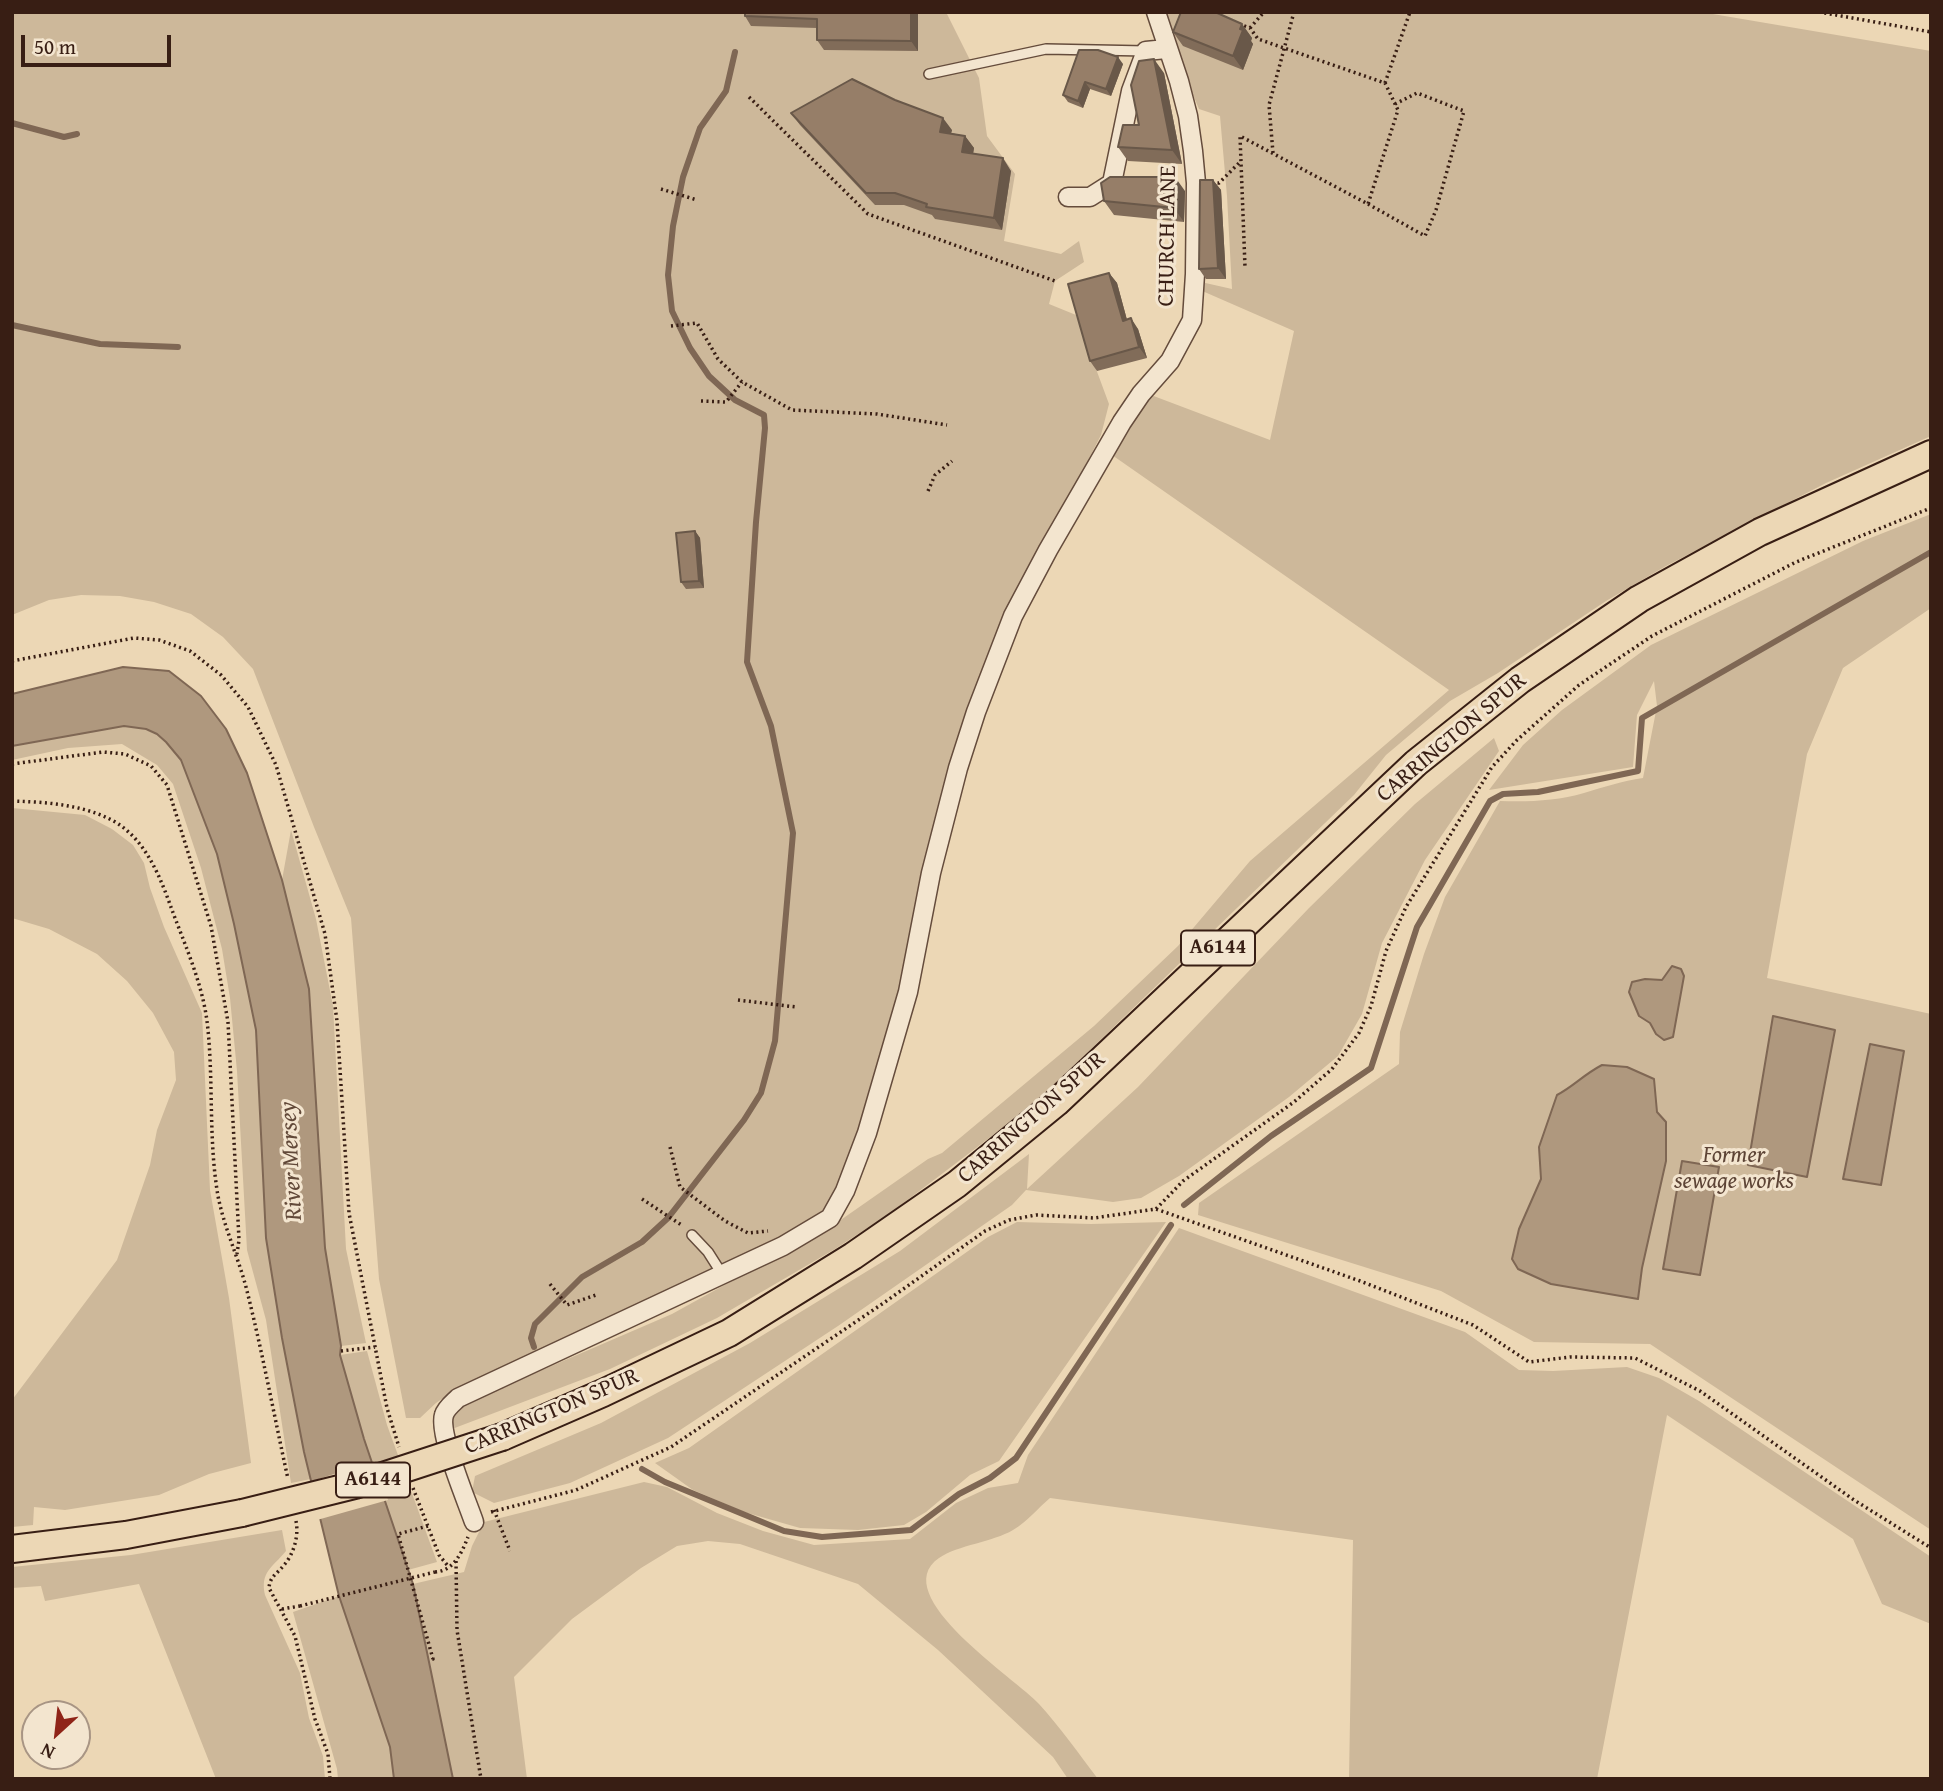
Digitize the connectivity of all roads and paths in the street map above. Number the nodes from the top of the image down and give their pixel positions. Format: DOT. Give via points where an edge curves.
graph roads {
  1 [pos="1156,12"];
  2 [pos="1264,12"];
  3 [pos="1294,12"];
  4 [pos="1410,12"];
  5 [pos="1819,12"];
  6 [pos="1229,20"];
  7 [pos="1250,28"];
  8 [pos="1931,32"];
  9 [pos="1284,48"];
  10 [pos="1166,49"];
  11 [pos="1146,51"];
  12 [pos="929,74"];
  13 [pos="1385,83"];
  14 [pos="749,97"];
  15 [pos="1395,104"];
  16 [pos="1273,153"];
  17 [pos="1240,162"];
  18 [pos="1219,183"];
  19 [pos="661,190"];
  20 [pos="1068,197"];
  21 [pos="696,200"];
  22 [pos="1368,204"];
  23 [pos="1245,267"];
  24 [pos="1055,281"];
  25 [pos="671,326"];
  26 [pos="743,382"];
  27 [pos="701,401"];
  28 [pos="947,425"];
  29 [pos="1931,454"];
  30 [pos="952,461"];
  31 [pos="928,491"];
  32 [pos="1931,508"];
  33 [pos="12,661"];
  34 [pos="12,764"];
  35 [pos="14,801"];
  36 [pos="738,1000"];
  37 [pos="796,1007"];
  38 [pos="670,1147"];
  39 [pos="642,1199"];
  40 [pos="1156,1209"];
  41 [pos="677,1221"];
  42 [pos="769,1231"];
  43 [pos="692,1235"];
  44 [pos="236,1256"];
  45 [pos="722,1274"];
  46 [pos="550,1284"];
  47 [pos="596,1295"];
  48 [pos="375,1347"];
  49 [pos="341,1351"];
  50 [pos="387,1408"];
  51 [pos="289,1487"];
  52 [pos="494,1510"];
  53 [pos="295,1514"];
  54 [pos="474,1522"];
  55 [pos="1931,1548"];
  56 [pos="12,1549"];
  57 [pos="510,1551"];
  58 [pos="456,1561"];
  59 [pos="442,1570"];
  60 [pos="282,1609"];
  61 [pos="429,1659"];
  62 [pos="330,1779"];
  63 [pos="481,1779"];
  1 -- 10 [label="street, CHURCH LANE"];
  2 -- 7 [label="path"];
  3 -- 9 [label="path"];
  4 -- 13 [label="path"];
  5 -- 8 [label="path"];
  6 -- 7 [label="path"];
  7 -- 9 [label="path" via="1258,39"];
  9 -- 13 [label="path"];
  9 -- 16 [label="path" via="1269,105"];
  10 -- 11 [label="street"];
  10 -- 45 [label="street, CHURCH LANE" via="1179,81 1193,151 1192,320 1170,361 1141,394 1013,616 958,768 902,1013 845,1192 830,1218"];
  11 -- 12 [label="lane" via="1046,49"];
  11 -- 20 [label="street" via="1131,91 1112,183 1090,197"];
  13 -- 15 [label="path"];
  14 -- 24 [label="path" via="868,214"];
  15 -- 22 [label="path" via="1398,110"];
  15 -- 22 [label="path" via="1417,93 1464,111 1425,236"];
  16 -- 17 [label="path" via="1240,136"];
  16 -- 22 [label="path"];
  17 -- 18 [label="path"];
  17 -- 23 [label="path"];
  19 -- 21 [label="path"];
  25 -- 26 [label="path" via="696,323 718,359"];
  26 -- 27 [label="path" via="726,402"];
  26 -- 28 [label="path" via="792,410 877,414"];
  29 -- 56 [label="main road, CARRINGTON SPUR / A6144, bridge" via="1760,532 1639,599 1520,680 1416,763 1056,1102 957,1184 729,1333 502,1437 355,1485 126,1535"];
  30 -- 31 [label="path" via="935,475"];
  32 -- 40 [label="path" via="1796,562 1653,636 1579,685 1517,740 1492,767 1406,907 1359,1033 1332,1069 1294,1102 1183,1181"];
  33 -- 48 [label="path" via="121,640 159,640 190,651 221,676 248,707 276,765 326,934 337,1021 349,1213"];
  34 -- 44 [label="path" via="103,752 125,754 151,766 167,785 211,926 228,1022 239,1240"];
  35 -- 44 [label="path" via="74,807 120,825 142,847 160,877 206,1018 215,1170"];
  36 -- 37 [label="path"];
  38 -- 42 [label="path" via="680,1187 748,1233"];
  39 -- 41 [label="path"];
  40 -- 52 [label="path" via="1094,1219 1036,1215 1009,1220 985,1231 671,1447 576,1490"];
  40 -- 55 [label="path" via="1473,1325 1529,1362 1635,1358 1700,1391 1854,1500"];
  43 -- 45 [label="lane"];
  44 -- 51 [label="path"];
  45 -- 54 [label="street, CHURCH LANE" via="467,1393 451,1405 444,1416 447,1441"];
  46 -- 47 [label="path" via="568,1304"];
  48 -- 49 [label="path"];
  48 -- 50 [label="path"];
  52 -- 54 [label="path"];
  52 -- 57 [label="path"];
  53 -- 60 [label="path" via="298,1527 292,1552 269,1584"];
  54 -- 58 [label="path"];
  58 -- 59 [label="path"];
  58 -- 63 [label="path" via="457,1630"];
  59 -- 60 [label="path, bridge"];
  59 -- 61 [label="path" via="428,1526 398,1534 433,1658"];
  60 -- 62 [label="path" via="295,1636 328,1754"];
}
